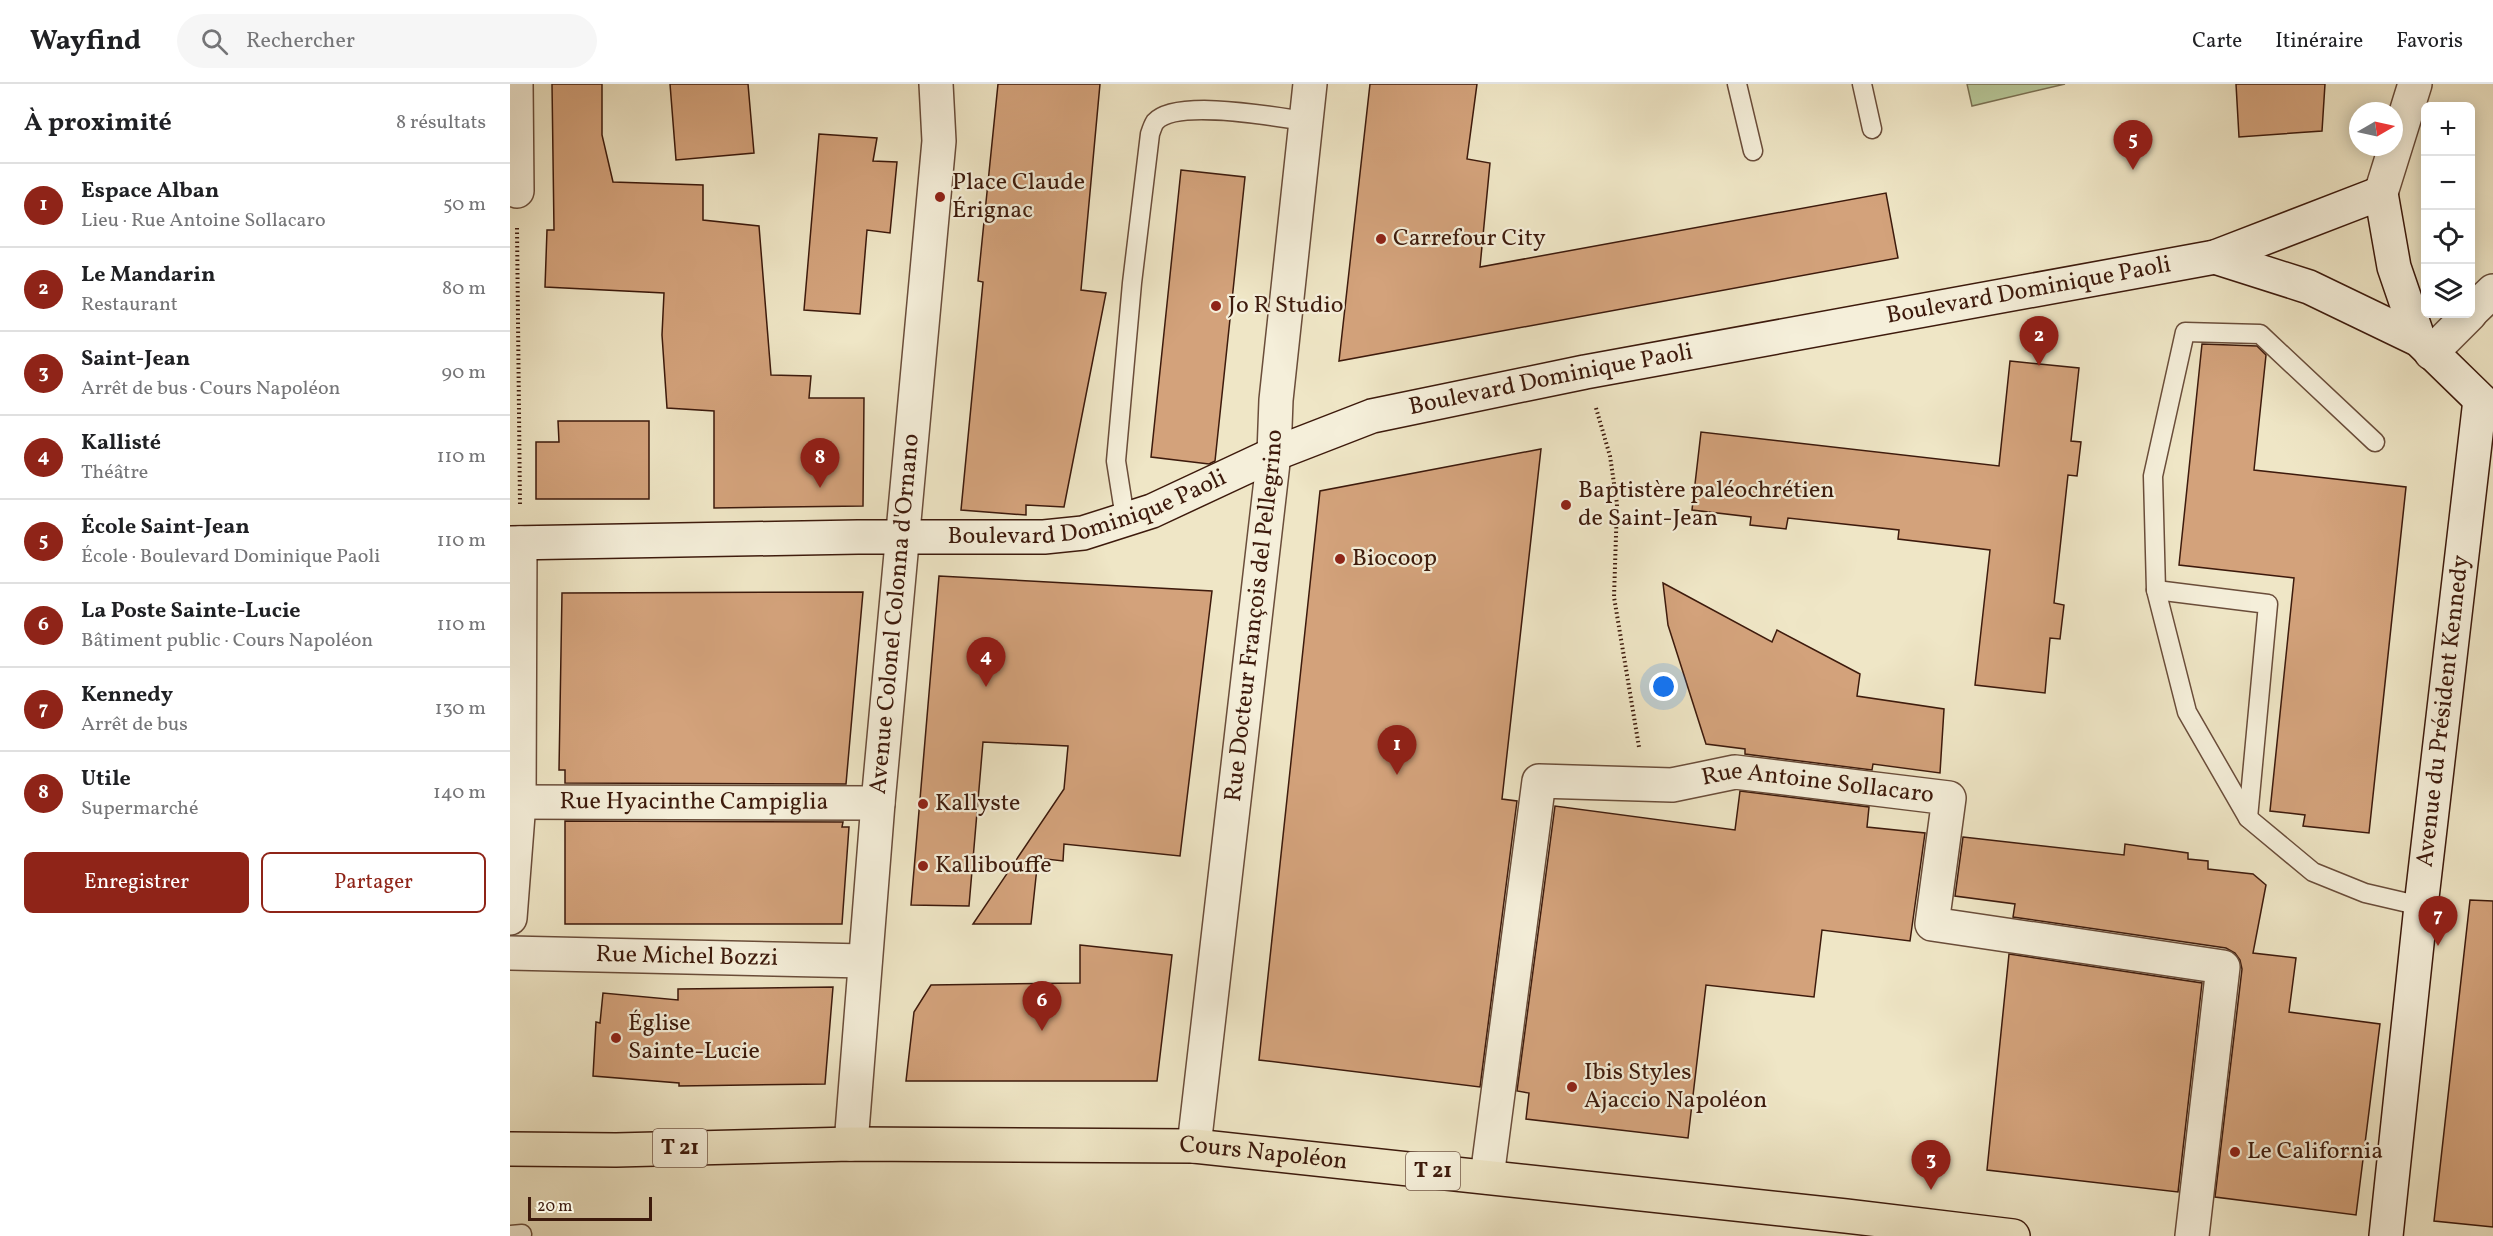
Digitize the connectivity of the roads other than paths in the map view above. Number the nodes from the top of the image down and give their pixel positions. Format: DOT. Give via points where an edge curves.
graph roads {
  1 [pos="516,84"];
  2 [pos="936,84"];
  3 [pos="1310,84"];
  4 [pos="1737,84"];
  5 [pos="1862,84"];
  6 [pos="2415,84"];
  7 [pos="1305,121"];
  8 [pos="1872,129"];
  9 [pos="1752,151"];
  10 [pos="517,191"];
  11 [pos="2381,193"];
  12 [pos="2215,257"];
  13 [pos="2493,291"];
  14 [pos="2475,308"];
  15 [pos="2463,318"];
  16 [pos="2425,346"];
  17 [pos="2487,406"];
  18 [pos="2375,442"];
  19 [pos="1274,454"];
  20 [pos="1125,518"];
  21 [pos="903,537"];
  22 [pos="515,543"];
  23 [pos="2156,590"];
  24 [pos="514,802"];
  25 [pos="878,803"];
  26 [pos="2248,818"];
  27 [pos="2421,906"];
  28 [pos="510,918"];
  29 [pos="510,953"];
  30 [pos="865,961"];
  31 [pos="850,1144"];
  32 [pos="1194,1146"];
  33 [pos="510,1149"];
  34 [pos="1487,1177"];
  35 [pos="2013,1236"];
  36 [pos="2192,1236"];
  37 [pos="2386,1236"];
  1 -- 10 [label="street"];
  2 -- 21 [label="street, Avenue Colonel Colonna d'Ornano" via="939,141"];
  3 -- 7 [label="street, Rue Docteur François del Pellegrino"];
  4 -- 9 [label="lane"];
  5 -- 8 [label="lane"];
  6 -- 11 [label="street"];
  7 -- 19 [label="street, Rue Docteur François del Pellegrino" via="1276,400"];
  7 -- 20 [label="lane" via="1196,110 1170,113 1155,122 1150,134 1132,283 1116,461"];
  11 -- 12 [label="street, Boulevard Dominique Paoli"];
  11 -- 16 [label="street" via="2394,267"];
  12 -- 16 [label="street" via="2309,286"];
  12 -- 19 [label="street, Boulevard Dominique Paoli" via="1585,372 1372,416"];
  13 -- 14 [label="street"];
  15 -- 16 [label="street"];
  16 -- 17 [label="street"];
  17 -- 27 [label="street, Avenue du Président Kennedy"];
  18 -- 23 [label="lane" via="2260,334 2185,332 2153,476"];
  19 -- 20 [label="street, Boulevard Dominique Paoli" via="1191,494"];
  19 -- 32 [label="street, Rue Docteur François del Pellegrino"];
  20 -- 21 [label="street, Boulevard Dominique Paoli" via="1083,534"];
  21 -- 22 [label="street, Boulevard Dominique Paoli"];
  21 -- 25 [label="street, Avenue Colonel Colonna d'Ornano"];
  22 -- 24 [label="street"];
  23 -- 26 [label="lane" via="2187,712"];
  23 -- 26 [label="lane" via="2268,604"];
  24 -- 25 [label="street, Rue Hyacinthe Campiglia"];
  24 -- 28 [label="street"];
  25 -- 30 [label="street, Avenue Colonel Colonna d'Ornano"];
  26 -- 27 [label="lane" via="2313,872 2365,893"];
  27 -- 37 [label="street, Avenue du Président Kennedy"];
  29 -- 30 [label="street, Rue Michel Bozzi"];
  30 -- 31 [label="street, Avenue Colonel Colonna d'Ornano"];
  31 -- 32 [label="main road, Cours Napoléon / T 21"];
  31 -- 33 [label="main road, Cours Napoléon / T 21"];
  32 -- 34 [label="main road, Cours Napoléon / T 21"];
  34 -- 35 [label="main road, Cours Napoléon / T 21"];
  34 -- 36 [label="street, Rue Antoine Sollacaro" via="1539,781 1672,785 1735,772 1949,798 1932,924 2223,967"];
}
